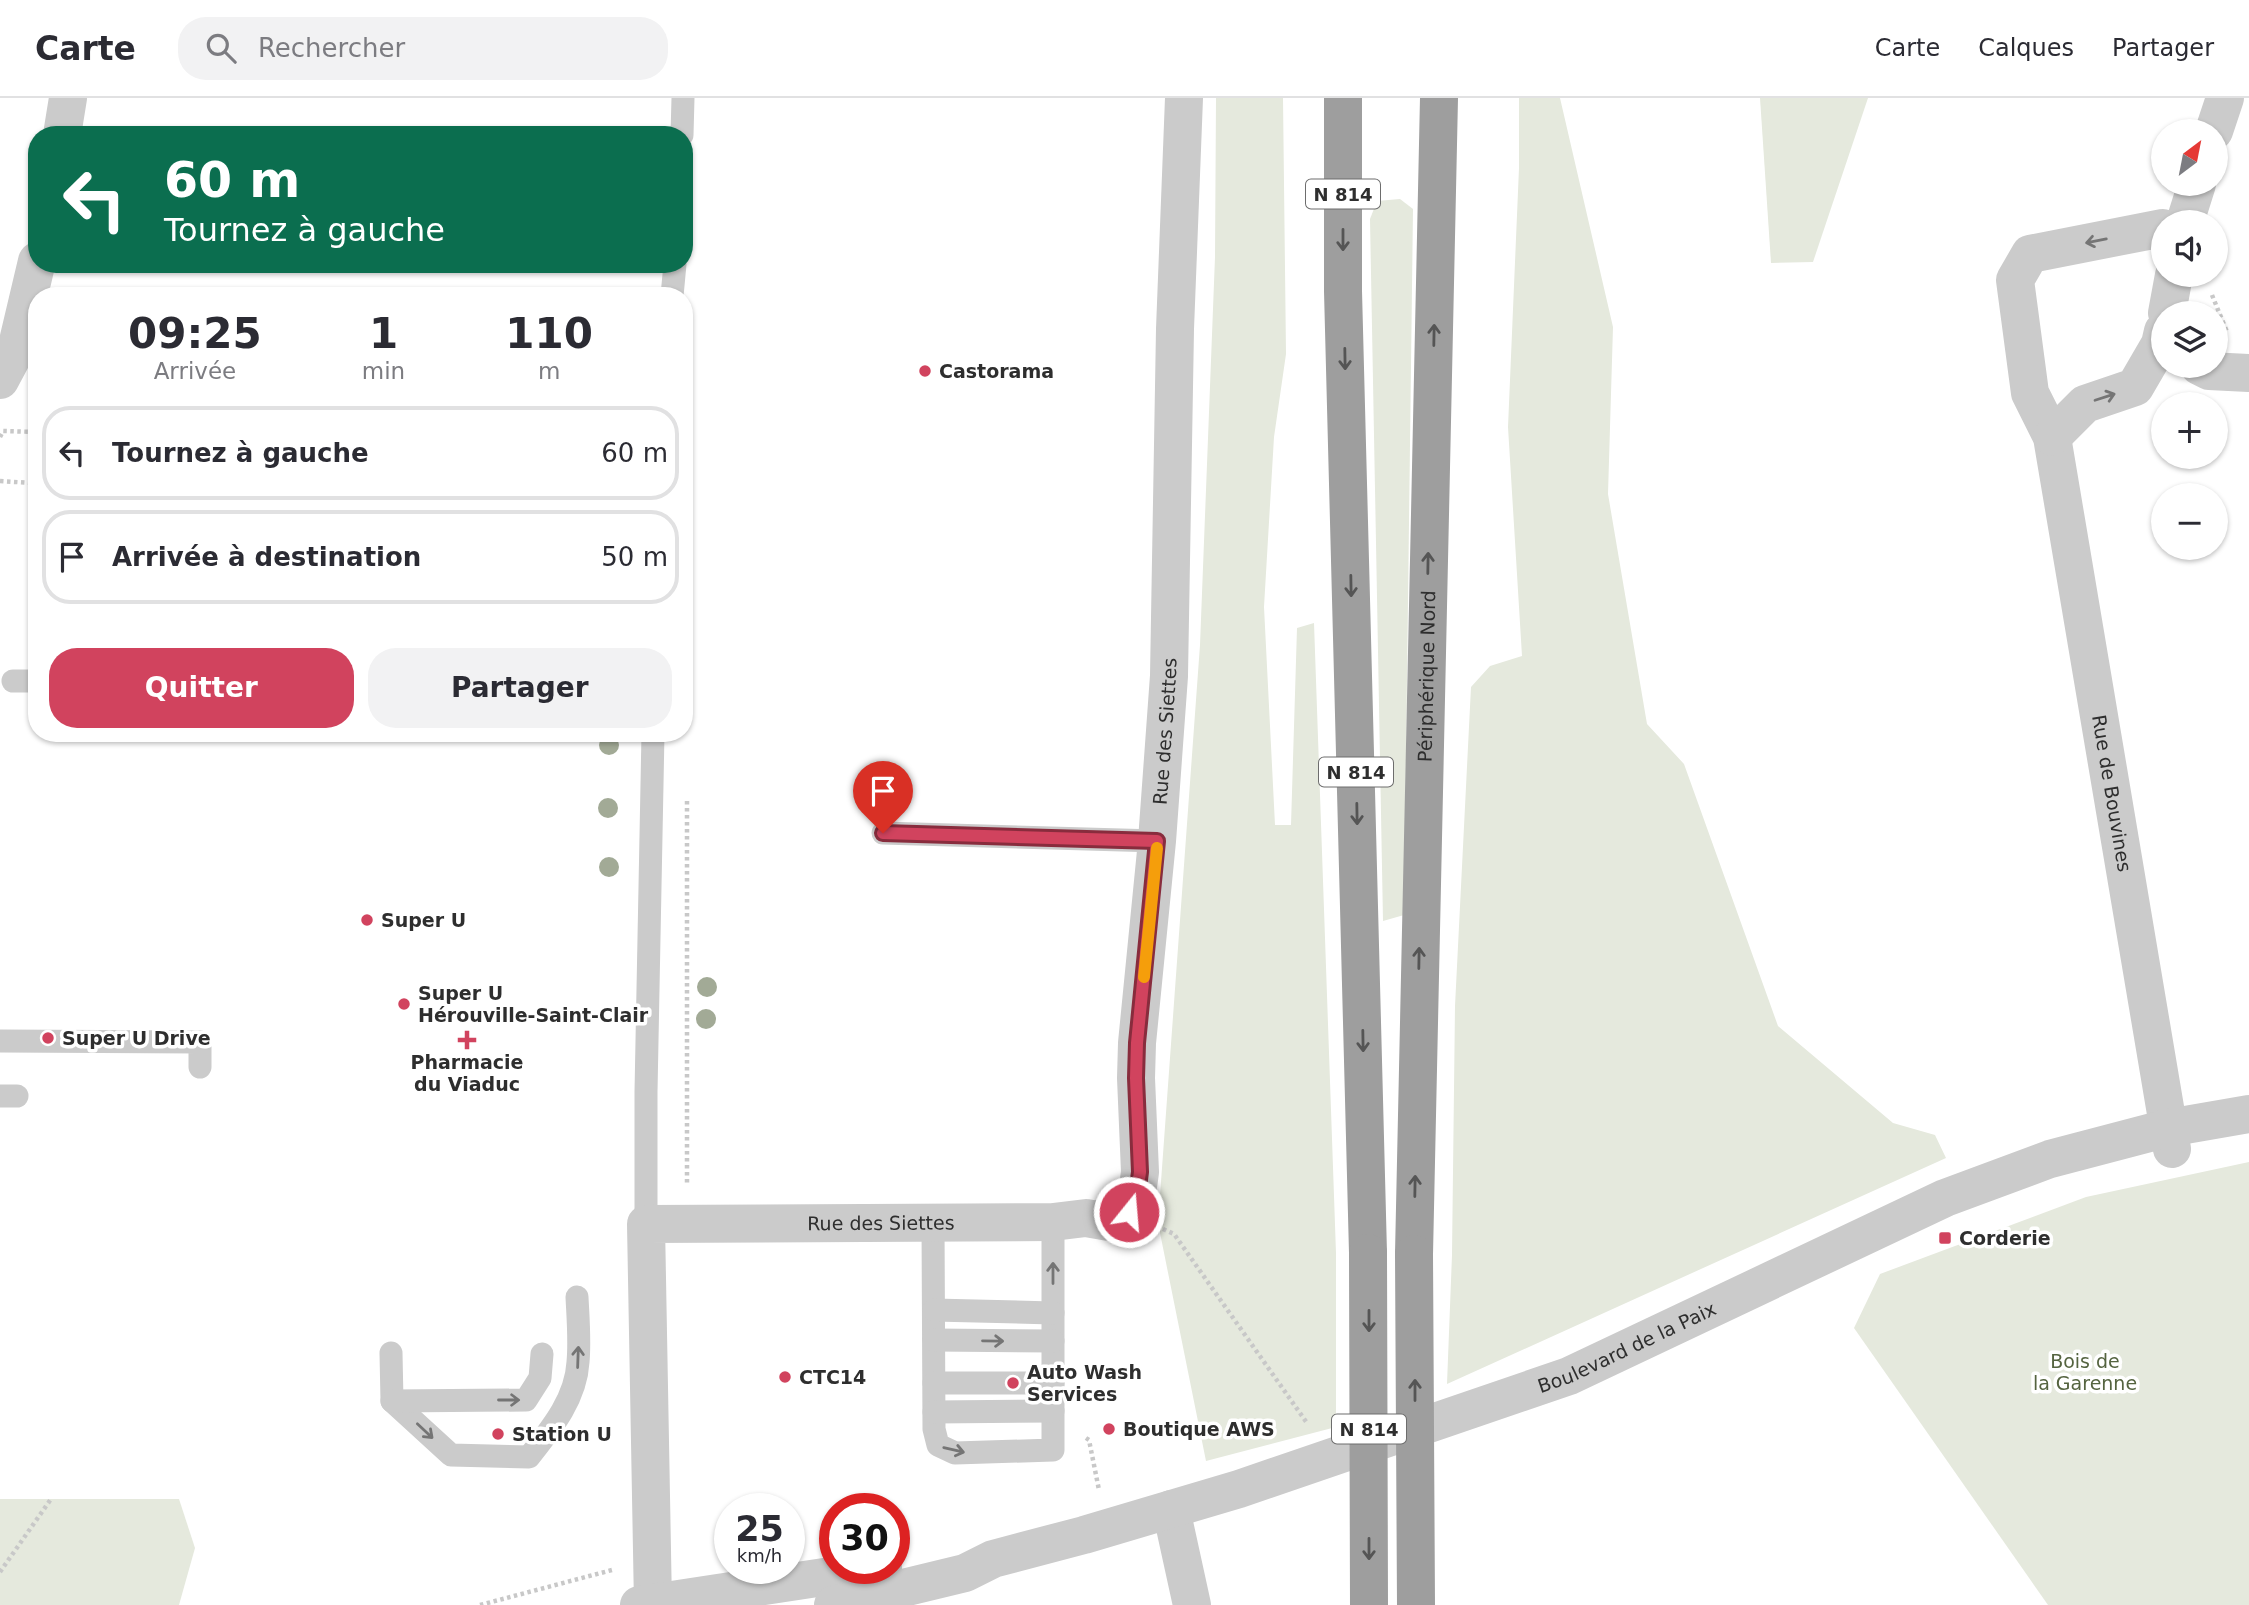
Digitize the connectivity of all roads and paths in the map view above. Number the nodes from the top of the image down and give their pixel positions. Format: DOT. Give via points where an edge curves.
graph roads {
  1 [pos="68,98"];
  2 [pos="683,98"];
  3 [pos="1184,98"];
  4 [pos="1343,98"];
  5 [pos="1439,98"];
  6 [pos="2225,98"];
  7 [pos="2218,119"];
  8 [pos="63,126"];
  9 [pos="682,126"];
  10 [pos="2151,230"];
  11 [pos="2196,287"];
  12 [pos="28,299"];
  13 [pos="2151,357"];
  14 [pos="2228,372"];
  15 [pos="2246,372"];
  16 [pos="0,380"];
  17 [pos="28,432"];
  18 [pos="0,437"];
  19 [pos="2052,437"];
  20 [pos="0,481"];
  21 [pos="28,483"];
  22 [pos="13,681"];
  23 [pos="28,681"];
  24 [pos="653,742"];
  25 [pos="687,793"];
  26 [pos="883,833"];
  27 [pos="1157,841"];
  28 [pos="0,1041"];
  29 [pos="200,1067"];
  30 [pos="2249,1114"];
  31 [pos="2170,1138"];
  32 [pos="1129,1212"];
  33 [pos="1053,1222"];
  34 [pos="933,1223"];
  35 [pos="646,1224"];
  36 [pos="687,1224"];
  37 [pos="577,1297"];
  38 [pos="934,1310"];
  39 [pos="1053,1313"];
  40 [pos="934,1340"];
  41 [pos="1053,1342"];
  42 [pos="391,1353"];
  43 [pos="542,1354"];
  44 [pos="934,1383"];
  45 [pos="1053,1383"];
  46 [pos="392,1401"];
  47 [pos="1053,1411"];
  48 [pos="934,1412"];
  49 [pos="1331,1458"];
  50 [pos="1100,1496"];
  51 [pos="51,1499"];
  52 [pos="1171,1509"];
  53 [pos="993,1559"];
  54 [pos="651,1563"];
  55 [pos="910,1564"];
  56 [pos="0,1572"];
  57 [pos="819,1578"];
  58 [pos="648,1604"];
  59 [pos="480,1605"];
  60 [pos="833,1605"];
  61 [pos="1192,1605"];
  62 [pos="1369,1605"];
  63 [pos="1416,1605"];
  1 -- 8 [label="street"];
  2 -- 9 [label="lane"];
  3 -- 27 [label="street, Rue des Siettes" via="1169,676"];
  4 -- 62 [label="highway, N 814, one-way, bridge" via="1343,291 1368,1253"];
  63 -- 5 [label="highway, Périphérique Nord / N 814, one-way, bridge" via="1414,1254"];
  6 -- 7 [label="street"];
  10 -- 19 [label="street, Rue de Bouvines, one-way" via="2030,254 2015,281 2030,393"];
  11 -- 15 [label="path"];
  12 -- 16 [label="street" via="16,350"];
  19 -- 13 [label="street, one-way" via="2085,404 2135,387"];
  14 -- 15 [label="street"];
  17 -- 18 [label="path" via="3,431"];
  19 -- 31 [label="street, Rue de Bouvines"];
  20 -- 21 [label="path"];
  22 -- 23 [label="lane"];
  24 -- 35 [label="lane"];
  25 -- 36 [label="path"];
  26 -- 27 [label="lane"];
  27 -- 32 [label="street, Rue des Siettes" via="1137,1043 1140,1172"];
  28 -- 29 [label="lane" via="201,1042"];
  30 -- 31 [label="street, Boulevard de la Paix"];
  31 -- 49 [label="street, Boulevard de la Paix" via="2050,1159 1928,1205 1569,1376"];
  32 -- 33 [label="street, Rue des Siettes" via="1110,1222 1086,1218"];
  32 -- 49 [label="path" via="1174,1234"];
  33 -- 34 [label="street, Rue des Siettes"];
  39 -- 33 [label="lane, one-way"];
  34 -- 36 [label="street, Rue des Siettes"];
  34 -- 38 [label="lane"];
  35 -- 36 [label="street, Rue des Siettes"];
  35 -- 54 [label="street"];
  46 -- 37 [label="lane, one-way" via="451,1455 529,1457 571,1395 579,1364"];
  38 -- 39 [label="lane"];
  38 -- 40 [label="lane"];
  39 -- 41 [label="lane"];
  40 -- 41 [label="lane, one-way"];
  40 -- 44 [label="lane"];
  41 -- 45 [label="lane"];
  42 -- 46 [label="lane"];
  46 -- 43 [label="lane, one-way" via="526,1400 540,1378"];
  44 -- 45 [label="lane"];
  44 -- 48 [label="lane"];
  45 -- 47 [label="lane"];
  47 -- 48 [label="lane"];
  48 -- 47 [label="lane, one-way" via="938,1445 955,1453 1053,1450"];
  47 -- 50 [label="path" via="1089,1440"];
  49 -- 52 [label="street, Boulevard de la Paix"];
  51 -- 56 [label="path"];
  52 -- 53 [label="street, Boulevard de la Paix"];
  52 -- 61 [label="street"];
  53 -- 55 [label="street, Boulevard de la Paix" via="964,1557"];
  53 -- 60 [label="street, Boulevard de la Paix" via="965,1573"];
  54 -- 58 [label="street"];
  54 -- 59 [label="path"];
  57 -- 58 [label="street"];
}
